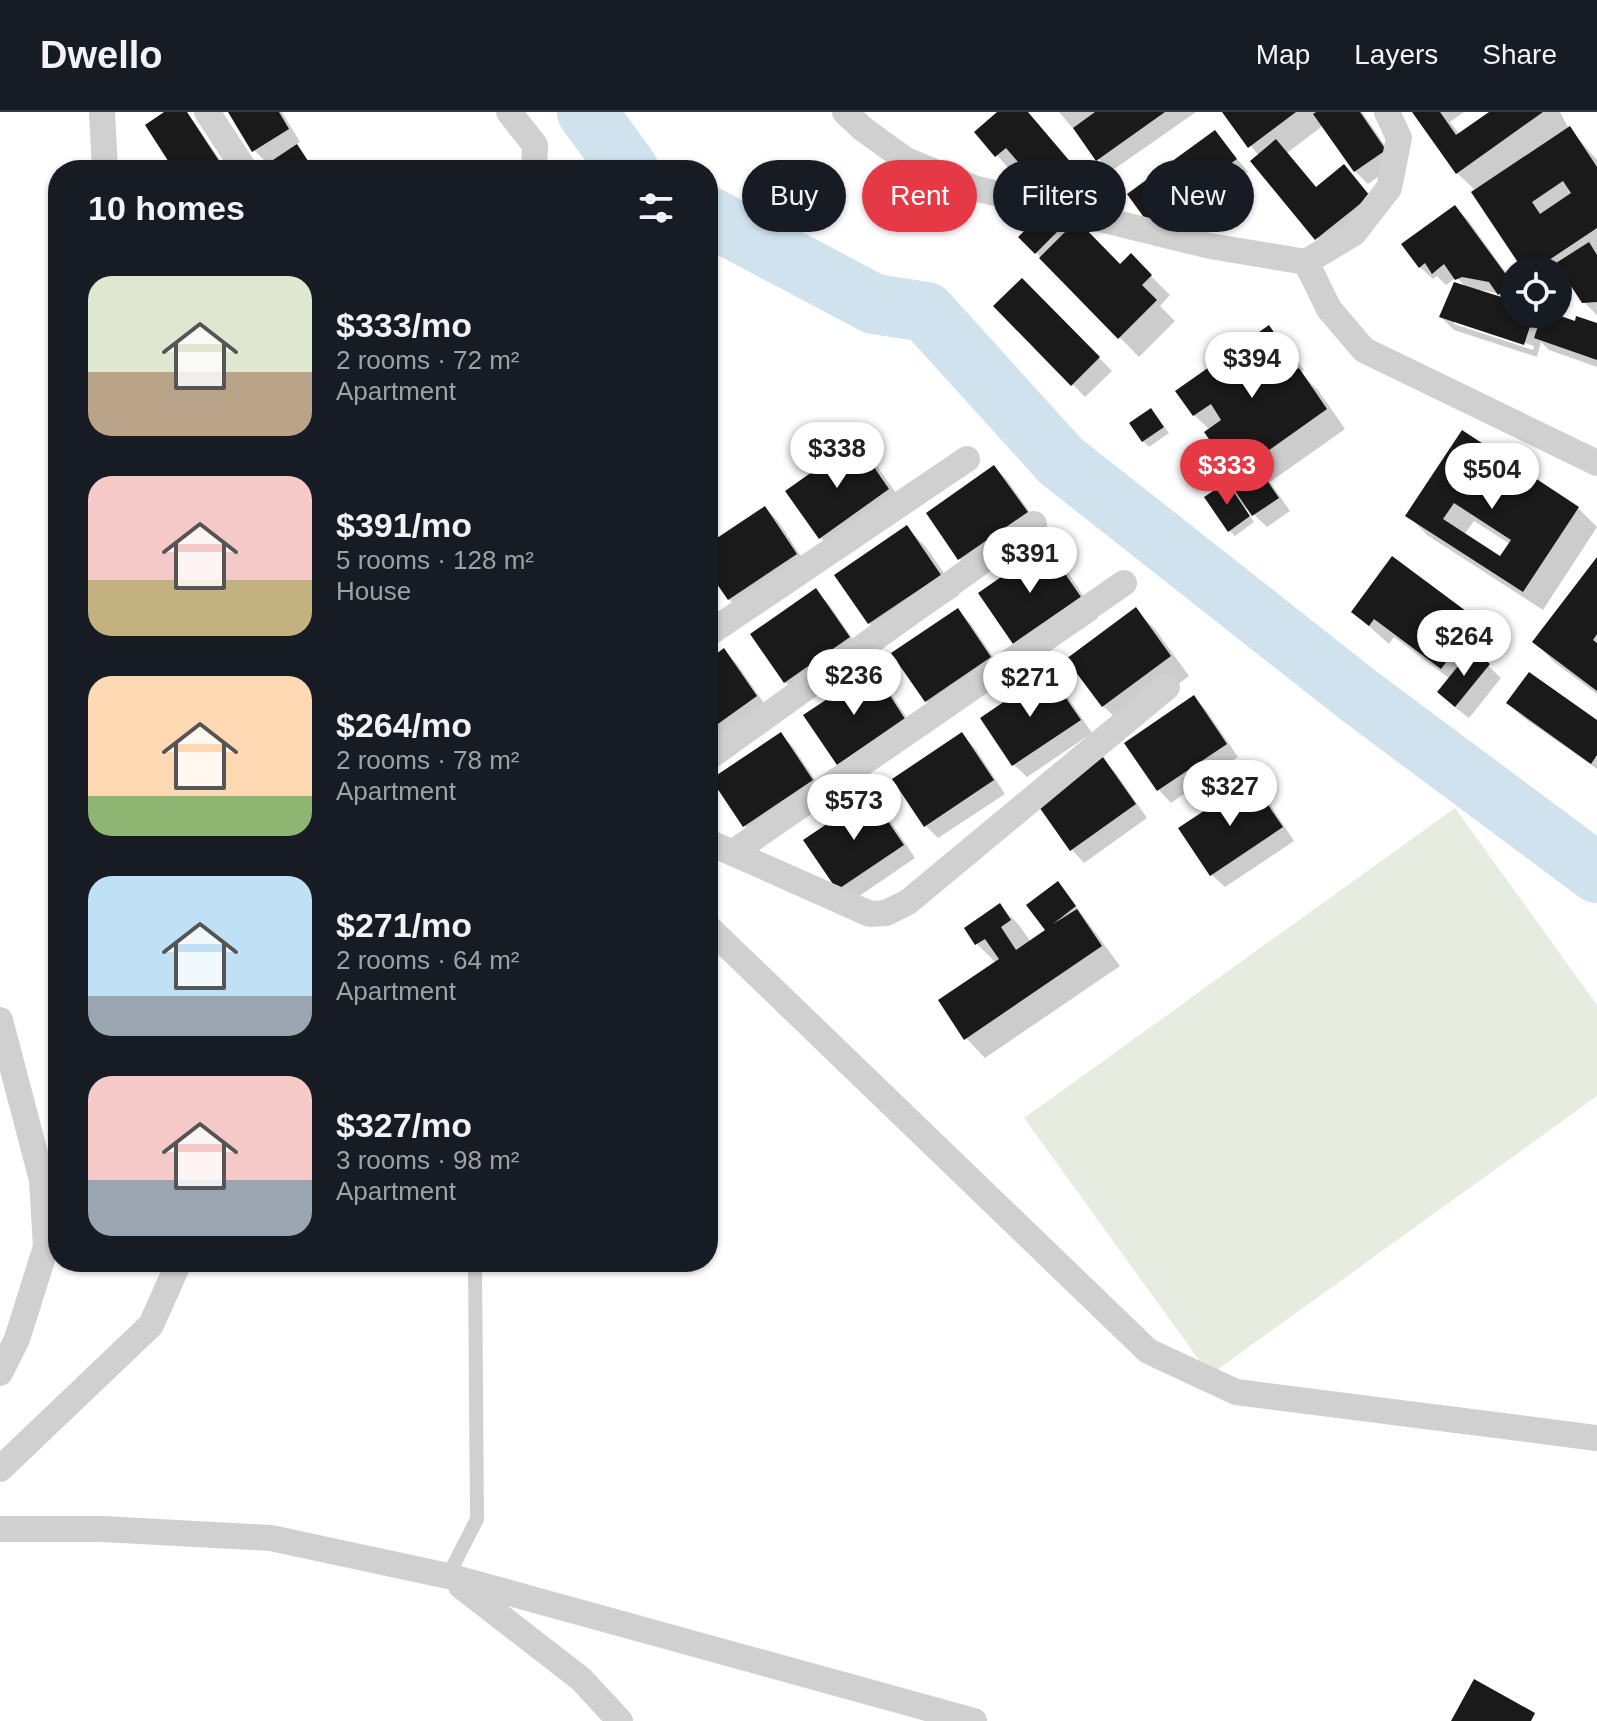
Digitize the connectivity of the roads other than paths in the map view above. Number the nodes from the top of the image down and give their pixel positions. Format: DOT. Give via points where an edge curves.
graph roads {
  1 [pos="102,112"];
  2 [pos="207,112"];
  3 [pos="509,112"];
  4 [pos="845,112"];
  5 [pos="1387,112"];
  6 [pos="104,160"];
  7 [pos="238,160"];
  8 [pos="534,160"];
  9 [pos="1306,262"];
  10 [pos="967,459"];
  11 [pos="1597,463"];
  12 [pos="1034,524"];
  13 [pos="1124,583"];
  14 [pos="718,627"];
  15 [pos="1167,687"];
  16 [pos="718,751"];
  17 [pos="720,848"];
  18 [pos="718,937"];
  19 [pos="0,1020"];
  20 [pos="175,1272"];
  21 [pos="475,1272"];
  22 [pos="0,1373"];
  23 [pos="1597,1438"];
  24 [pos="0,1469"];
  25 [pos="0,1529"];
  26 [pos="448,1576"];
  27 [pos="620,1721"];
  28 [pos="974,1721"];
  1 -- 6 [label="street"];
  2 -- 7 [label="street"];
  3 -- 8 [label="street" via="535,145"];
  4 -- 9 [label="street" via="906,160 974,188 1210,246"];
  5 -- 9 [label="street" via="1399,138 1389,188 1354,233"];
  9 -- 11 [label="street" via="1329,309 1364,350"];
  10 -- 14 [label="street"];
  12 -- 16 [label="street"];
  13 -- 17 [label="street"];
  15 -- 17 [label="street" via="908,902 886,913 870,914"];
  18 -- 23 [label="street" via="1148,1351 1236,1392"];
  19 -- 22 [label="street" via="42,1180 46,1247 17,1339"];
  20 -- 24 [label="street" via="151,1325"];
  21 -- 26 [label="lane" via="477,1519"];
  25 -- 26 [label="street" via="271,1538"];
  26 -- 27 [label="street" via="581,1679"];
  26 -- 28 [label="street"];
}
